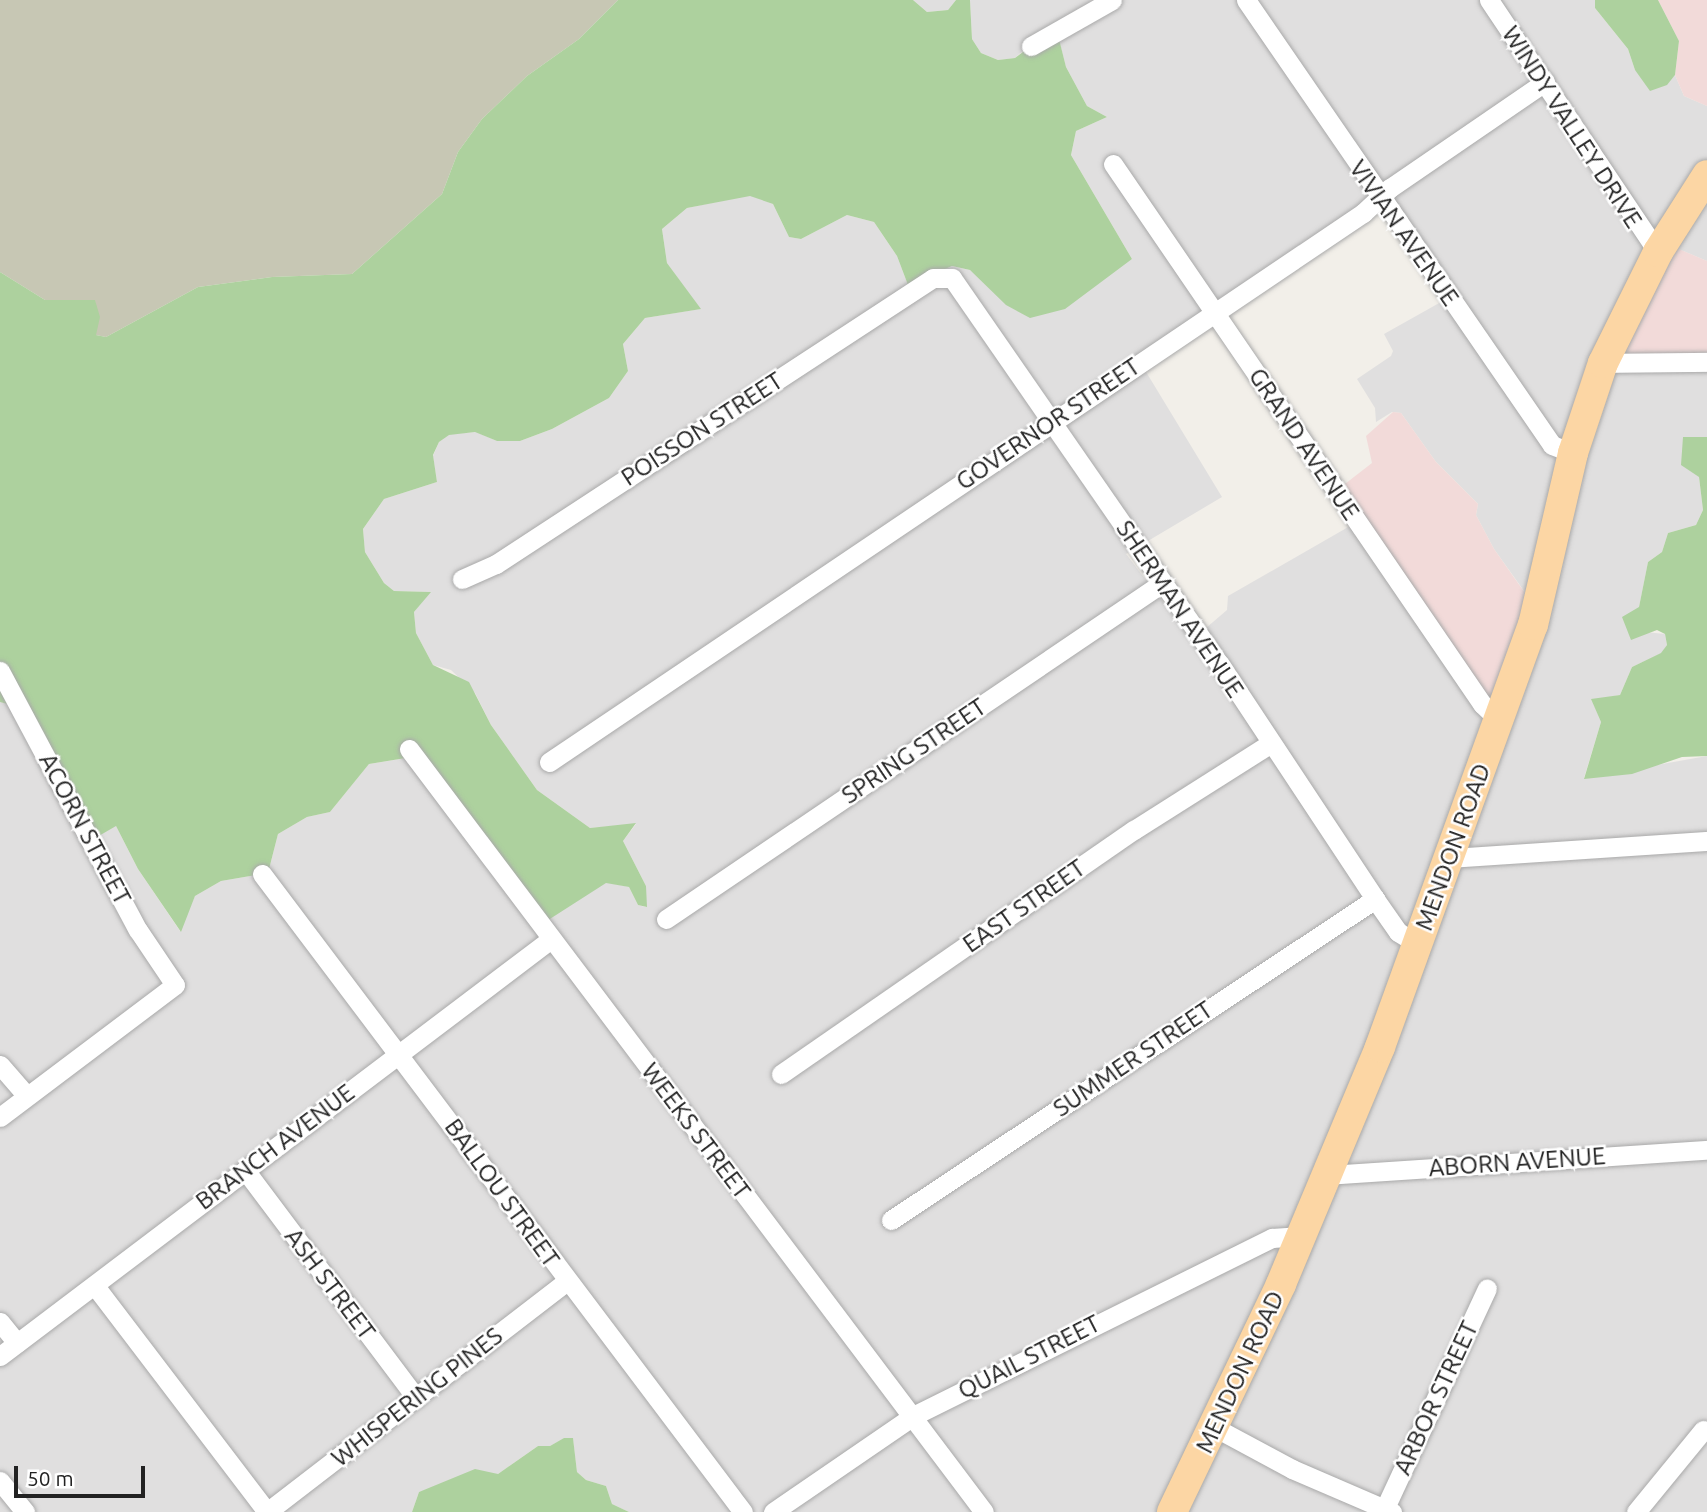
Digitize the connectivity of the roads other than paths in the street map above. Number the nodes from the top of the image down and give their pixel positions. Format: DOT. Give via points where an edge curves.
graph roads {
  1 [pos="1112,0"];
  2 [pos="1246,0"];
  3 [pos="1489,0"];
  4 [pos="1031,46"];
  5 [pos="1545,82"];
  6 [pos="1113,164"];
  7 [pos="1707,175"];
  8 [pos="1379,198"];
  9 [pos="1658,252"];
  10 [pos="941,275"];
  11 [pos="1215,311"];
  12 [pos="1707,362"];
  13 [pos="1603,363"];
  14 [pos="1053,421"];
  15 [pos="1573,453"];
  16 [pos="462,579"];
  17 [pos="1162,583"];
  18 [pos="1,670"];
  19 [pos="1499,720"];
  20 [pos="1271,743"];
  21 [pos="409,749"];
  22 [pos="549,762"];
  23 [pos="1707,841"];
  24 [pos="1450,858"];
  25 [pos="262,874"];
  26 [pos="1375,899"];
  27 [pos="666,919"];
  28 [pos="551,939"];
  29 [pos="1418,944"];
  30 [pos="399,1053"];
  31 [pos="0,1065"];
  32 [pos="781,1074"];
  33 [pos="27,1096"];
  34 [pos="0,1117"];
  35 [pos="1707,1150"];
  36 [pos="245,1170"];
  37 [pos="1327,1175"];
  38 [pos="891,1220"];
  39 [pos="1301,1236"];
  40 [pos="566,1282"];
  41 [pos="95,1286"];
  42 [pos="1487,1288"];
  43 [pos="0,1322"];
  44 [pos="17,1343"];
  45 [pos="0,1356"];
  46 [pos="416,1398"];
  47 [pos="913,1416"];
  48 [pos="1214,1427"];
  49 [pos="1703,1430"];
  50 [pos="0,1481"];
  51 [pos="1388,1510"];
  52 [pos="24,1512"];
  53 [pos="267,1512"];
  54 [pos="743,1512"];
  55 [pos="773,1512"];
  56 [pos="984,1512"];
  57 [pos="1172,1512"];
  58 [pos="1636,1512"];
  1 -- 4 [label="street"];
  2 -- 8 [label="street, VIVIAN AVENUE"];
  3 -- 5 [label="street, WINDY VALLEY DRIVE"];
  5 -- 8 [label="street, GOVERNOR STREET"];
  5 -- 9 [label="street, WINDY VALLEY DRIVE"];
  6 -- 11 [label="street, GRAND AVENUE"];
  7 -- 9 [label="main road, MENDON ROAD"];
  8 -- 11 [label="street, GOVERNOR STREET"];
  8 -- 15 [label="street, VIVIAN AVENUE" via="1552,446"];
  9 -- 13 [label="main road, MENDON ROAD"];
  10 -- 14 [label="street, SHERMAN AVENUE" via="952,278"];
  10 -- 16 [label="street, POISSON STREET" via="496,564"];
  11 -- 14 [label="street, GOVERNOR STREET"];
  11 -- 19 [label="street, GRAND AVENUE" via="1482,704"];
  12 -- 13 [label="street"];
  13 -- 15 [label="main road, MENDON ROAD"];
  14 -- 17 [label="street, SHERMAN AVENUE"];
  14 -- 22 [label="street, GOVERNOR STREET"];
  15 -- 19 [label="main road, MENDON ROAD" via="1533,625"];
  17 -- 20 [label="street, SHERMAN AVENUE"];
  17 -- 27 [label="street, SPRING STREET"];
  18 -- 33 [label="street, ACORN STREET" via="138,930 175,985"];
  19 -- 24 [label="main road, MENDON ROAD"];
  20 -- 26 [label="street, SHERMAN AVENUE"];
  20 -- 32 [label="street, EAST STREET" via="1134,830"];
  21 -- 28 [label="street, WEEKS STREET"];
  23 -- 24 [label="street"];
  24 -- 29 [label="main road, MENDON ROAD"];
  25 -- 30 [label="street, BALLOU STREET"];
  26 -- 29 [label="street, SHERMAN AVENUE" via="1398,932"];
  26 -- 38 [label="street, SUMMER STREET"];
  28 -- 30 [label="street, BRANCH AVENUE"];
  28 -- 47 [label="street, WEEKS STREET"];
  29 -- 37 [label="main road, MENDON ROAD"];
  30 -- 36 [label="street, BRANCH AVENUE"];
  30 -- 40 [label="street, BALLOU STREET"];
  31 -- 33 [label="street"];
  33 -- 34 [label="street"];
  35 -- 37 [label="street, ABORN AVENUE"];
  36 -- 41 [label="street, BRANCH AVENUE"];
  36 -- 46 [label="street, ASH STREET"];
  37 -- 39 [label="main road, MENDON ROAD"];
  39 -- 47 [label="street, QUAIL STREET" via="1272,1238"];
  39 -- 48 [label="main road, MENDON ROAD"];
  40 -- 46 [label="street, WHISPERING PINES"];
  40 -- 54 [label="street, BALLOU STREET"];
  41 -- 44 [label="street, BRANCH AVENUE"];
  41 -- 53 [label="street"];
  42 -- 51 [label="street, ARBOR STREET"];
  43 -- 44 [label="street"];
  44 -- 45 [label="street, BRANCH AVENUE"];
  46 -- 53 [label="street, WHISPERING PINES"];
  47 -- 55 [label="street, QUAIL STREET"];
  47 -- 56 [label="street, WEEKS STREET"];
  48 -- 51 [label="street" via="1292,1469"];
  48 -- 57 [label="main road, MENDON ROAD"];
  49 -- 58 [label="street"];
  50 -- 52 [label="street"];
}
